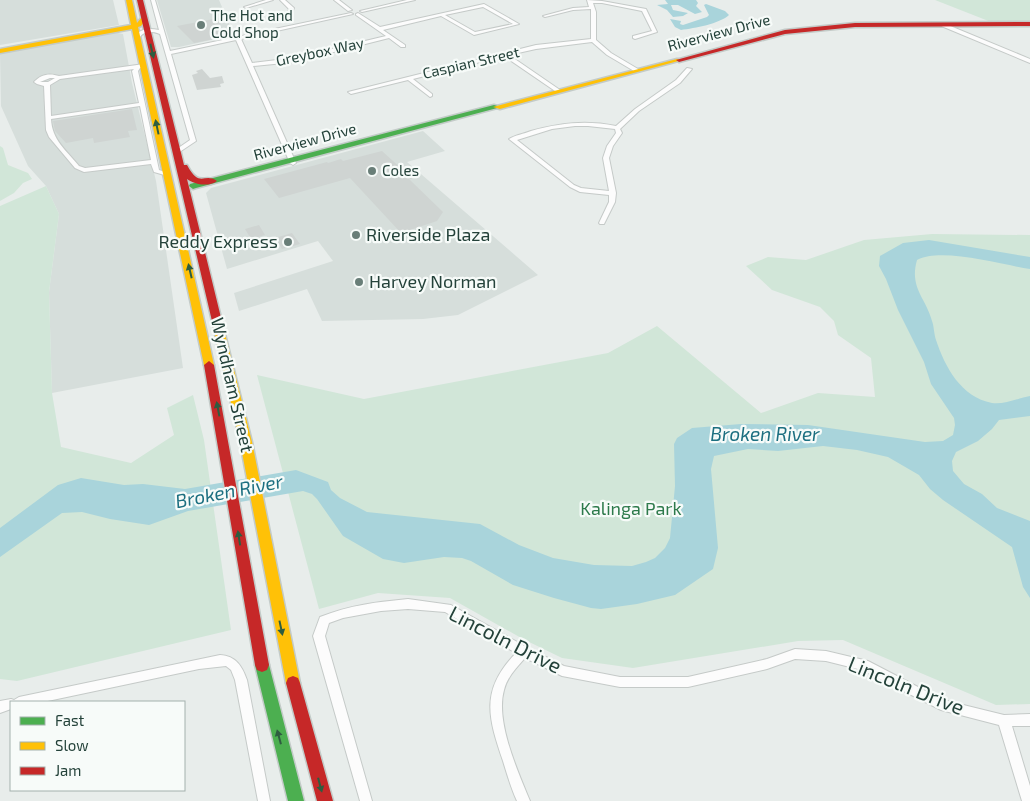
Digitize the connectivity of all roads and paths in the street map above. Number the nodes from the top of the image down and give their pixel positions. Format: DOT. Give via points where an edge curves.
graph roads {
  1 [pos="129,0"];
  2 [pos="153,0"];
  3 [pos="271,0"];
  4 [pos="282,0"];
  5 [pos="336,0"];
  6 [pos="342,0"];
  7 [pos="413,0"];
  8 [pos="590,3"];
  9 [pos="246,7"];
  10 [pos="290,12"];
  11 [pos="355,12"];
  12 [pos="443,15"];
  13 [pos="545,16"];
  14 [pos="137,23"];
  15 [pos="941,24"];
  16 [pos="1030,24"];
  17 [pos="379,29"];
  18 [pos="89,33"];
  19 [pos="163,33"];
  20 [pos="389,37"];
  21 [pos="635,37"];
  22 [pos="238,38"];
  23 [pos="593,40"];
  24 [pos="403,46"];
  25 [pos="1,48"];
  26 [pos="168,53"];
  27 [pos="506,56"];
  28 [pos="679,59"];
  29 [pos="1030,60"];
  30 [pos="170,61"];
  31 [pos="250,65"];
  32 [pos="141,66"];
  33 [pos="156,70"];
  34 [pos="636,70"];
  35 [pos="58,78"];
  36 [pos="410,79"];
  37 [pos="47,84"];
  38 [pos="155,88"];
  39 [pos="179,90"];
  40 [pos="558,91"];
  41 [pos="351,92"];
  42 [pos="430,95"];
  43 [pos="142,104"];
  44 [pos="48,118"];
  45 [pos="617,128"];
  46 [pos="176,152"];
  47 [pos="153,162"];
  48 [pos="293,162"];
  49 [pos="168,174"];
  50 [pos="213,181"];
  51 [pos="185,189"];
  52 [pos="613,193"];
  53 [pos="602,223"];
  54 [pos="212,301"];
  55 [pos="200,315"];
  56 [pos="226,356"];
  57 [pos="210,371"];
  58 [pos="524,652"];
  59 [pos="236,666"];
  60 [pos="23,701"];
  61 [pos="1030,720"];
  62 [pos="1004,721"];
  63 [pos="264,801"];
  64 [pos="296,801"];
  65 [pos="325,801"];
  66 [pos="366,801"];
  67 [pos="524,801"];
  68 [pos="1028,801"];
  1 -- 14 [label="main road, Wyndham Street"];
  2 -- 19 [label="street"];
  3 -- 9 [label="street"];
  4 -- 10 [label="street" via="292,10"];
  5 -- 11 [label="street"];
  6 -- 11 [label="street"];
  7 -- 11 [label="street"];
  8 -- 13 [label="street"];
  8 -- 21 [label="street" via="602,2 644,10 655,32"];
  8 -- 23 [label="street" via="594,12"];
  11 -- 17 [label="street"];
  11 -- 22 [label="street"];
  12 -- 12 [label="street" via="485,5 517,24 474,34"];
  12 -- 17 [label="street"];
  14 -- 18 [label="main road"];
  14 -- 19 [label="street"];
  14 -- 32 [label="main road, Wyndham Street"];
  14 -- 33 [label="main road, Wyndham Street, one-way"];
  15 -- 16 [label="main road, Riverview Drive"];
  15 -- 28 [label="main road, Riverview Drive" via="855,24 800,29"];
  15 -- 29 [label="street"];
  17 -- 20 [label="street"];
  18 -- 25 [label="main road"];
  18 -- 25 [label="main road" via="28,46"];
  19 -- 26 [label="street"];
  20 -- 24 [label="street"];
  20 -- 31 [label="street, Greybox Way" via="294,60"];
  22 -- 26 [label="street"];
  22 -- 31 [label="street"];
  23 -- 27 [label="street, Caspian Street" via="536,47"];
  23 -- 34 [label="street"];
  26 -- 30 [label="street"];
  27 -- 36 [label="street, Caspian Street"];
  27 -- 40 [label="street"];
  28 -- 34 [label="main road, Riverview Drive"];
  28 -- 45 [label="street" via="689,69 671,87"];
  30 -- 33 [label="street"];
  30 -- 39 [label="street"];
  31 -- 48 [label="street"];
  32 -- 35 [label="street"];
  32 -- 38 [label="main road, Wyndham Street"];
  32 -- 43 [label="street" via="135,71"];
  33 -- 38 [label="main road, Wyndham Street"];
  34 -- 40 [label="main road, Riverview Drive"];
  35 -- 37 [label="street"];
  35 -- 37 [label="street" via="47,76 37,81"];
  36 -- 41 [label="street, Caspian Street"];
  36 -- 42 [label="street"];
  37 -- 44 [label="street"];
  38 -- 39 [label="street"];
  38 -- 46 [label="main road, Wyndham Street"];
  49 -- 38 [label="main road, Wyndham Street, one-way"];
  39 -- 46 [label="street" via="193,142"];
  40 -- 48 [label="main road, Riverview Drive"];
  43 -- 44 [label="street"];
  43 -- 47 [label="street"];
  44 -- 47 [label="street" via="52,137 77,167 91,170"];
  45 -- 52 [label="street" via="619,133 606,158"];
  45 -- 52 [label="street" via="590,123 567,124 512,139 572,186 580,190"];
  46 -- 50 [label="main road" via="189,179"];
  46 -- 51 [label="main road, Wyndham Street"];
  47 -- 49 [label="street" via="156,172"];
  48 -- 50 [label="main road, Riverview Drive"];
  48 -- 51 [label="main road, Riverview Drive"];
  49 -- 51 [label="main road, Wyndham Street"];
  50 -- 51 [label="main road, Riverview Drive"];
  51 -- 54 [label="main road, Wyndham Street"];
  55 -- 51 [label="main road, Wyndham Street, one-way" via="183,242"];
  52 -- 53 [label="street"];
  54 -- 55 [label="main road"];
  54 -- 56 [label="main road, Wyndham Street"];
  55 -- 57 [label="main road, Wyndham Street"];
  56 -- 57 [label="main road" via="218,368"];
  56 -- 65 [label="main road, Wyndham Street, one-way" via="246,442 290,675"];
  64 -- 57 [label="main road, Wyndham Street, one-way" via="265,683"];
  58 -- 62 [label="street, Lincoln Drive" via="562,672 620,682 688,682 767,664 795,654 826,656 864,665 941,704"];
  58 -- 66 [label="street, Lincoln Drive" via="447,608 408,604 342,613 324,620 319,636"];
  58 -- 67 [label="street" via="511,664 501,681 494,706 499,734"];
  59 -- 60 [label="street" via="226,661 213,662"];
  59 -- 63 [label="street"];
  61 -- 62 [label="street, Lincoln Drive"];
  62 -- 68 [label="street"];
}
